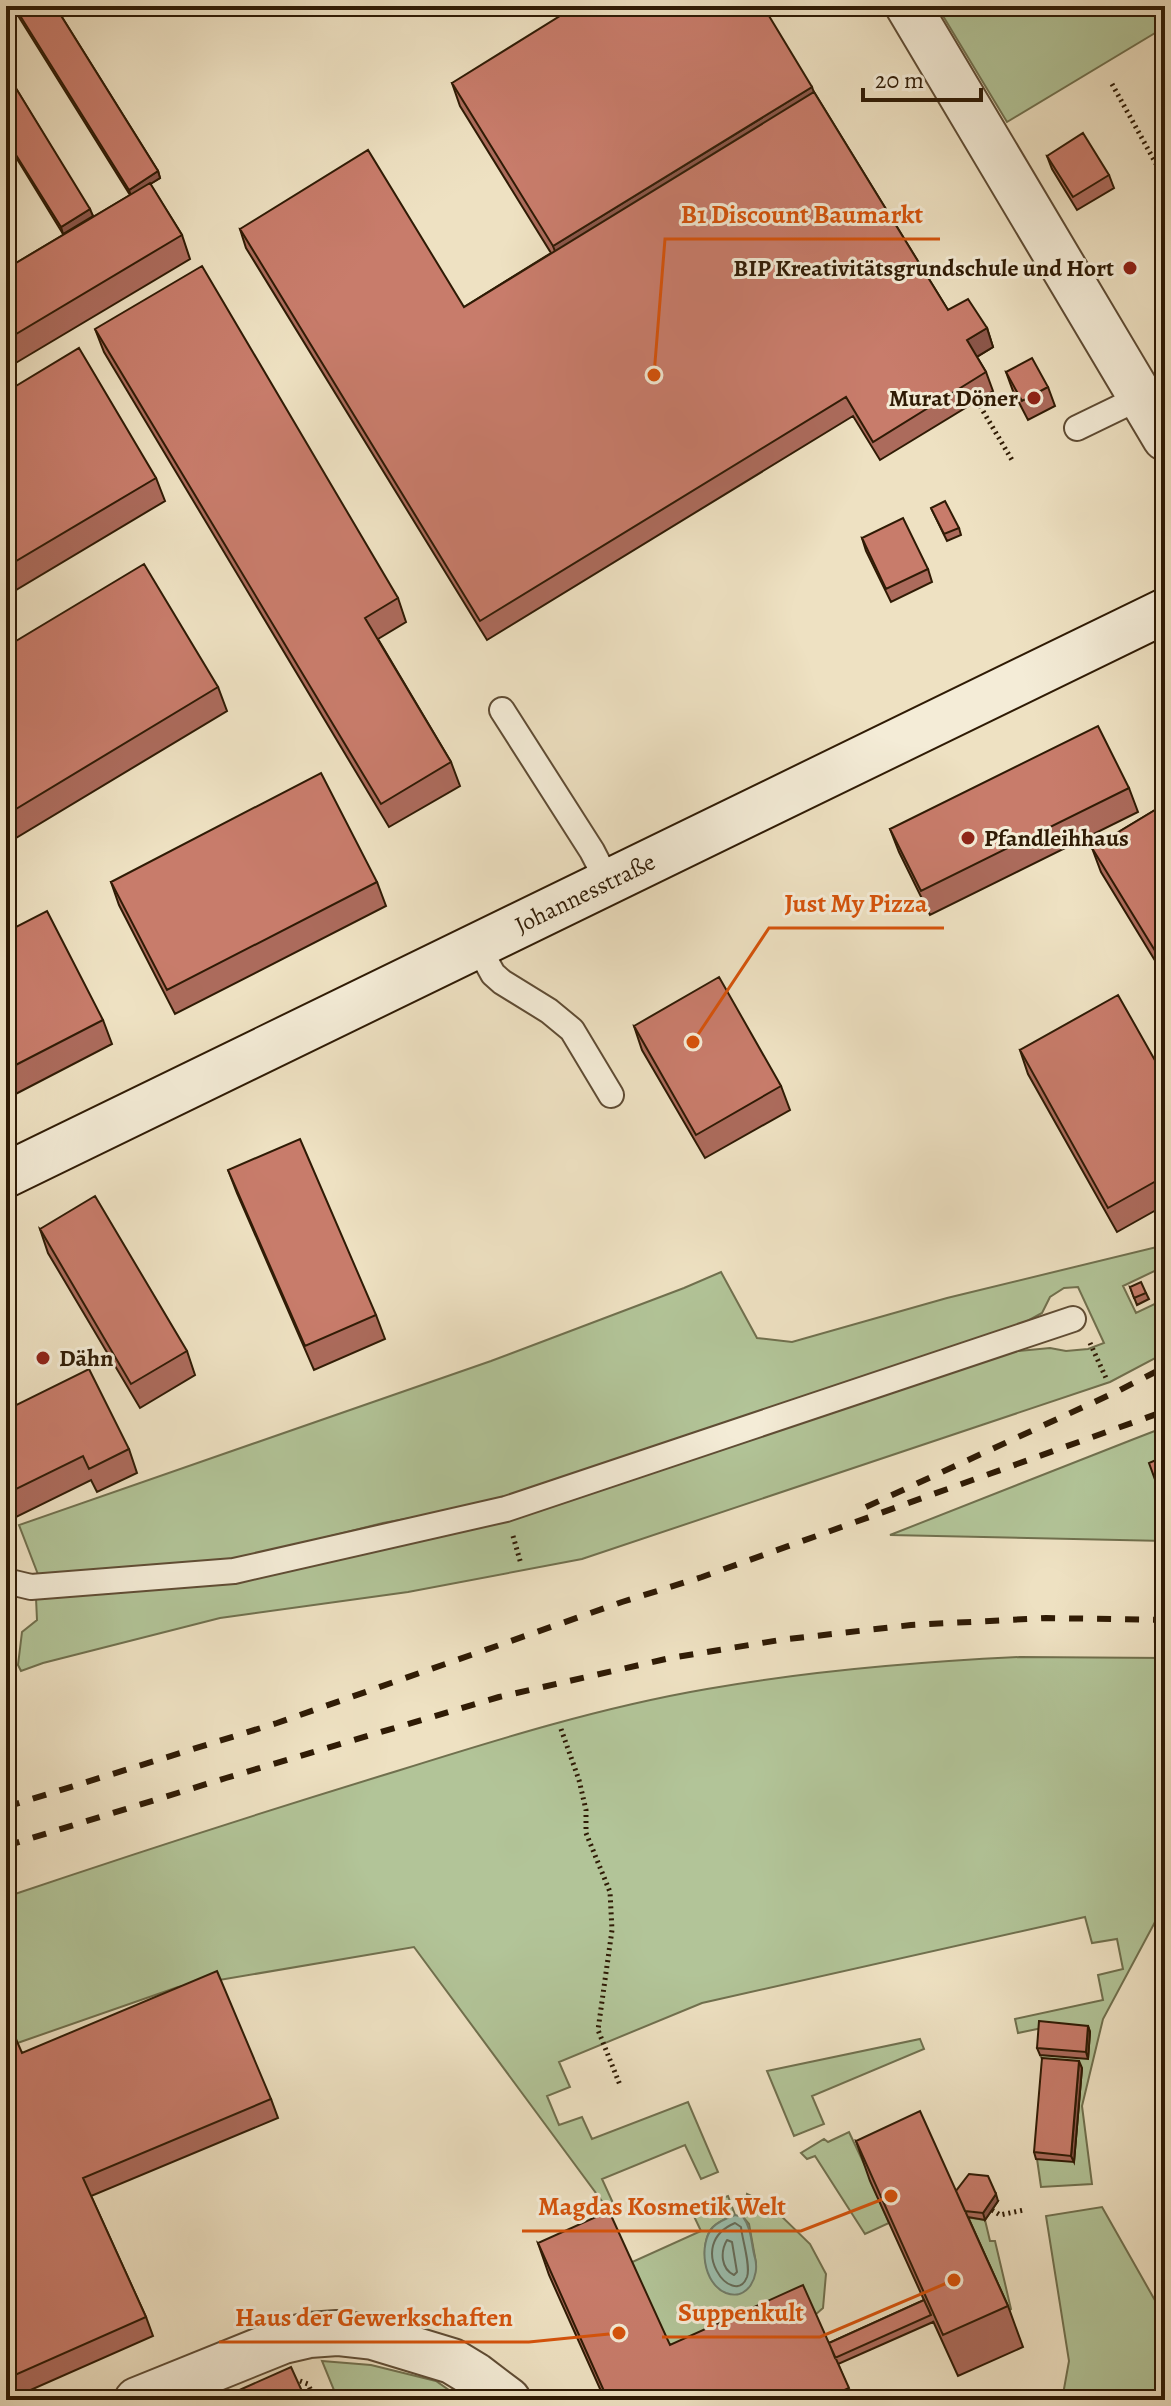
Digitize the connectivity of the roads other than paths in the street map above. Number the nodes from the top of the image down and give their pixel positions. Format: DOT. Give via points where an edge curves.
graph roads {
  1 [pos="908,6"];
  2 [pos="1141,397"];
  3 [pos="1077,428"];
  4 [pos="1165,438"];
  5 [pos="1165,611"];
  6 [pos="502,710"];
  7 [pos="608,882"];
  8 [pos="477,945"];
  9 [pos="611,1095"];
  10 [pos="6,1175"];
  11 [pos="1073,1319"];
  12 [pos="6,1581"];
  13 [pos="491,2387"];
  14 [pos="137,2400"];
  1 -- 2 [label="main road"];
  2 -- 3 [label="lane"];
  2 -- 4 [label="main road"];
  5 -- 7 [label="main road, Johannesstraße"];
  6 -- 7 [label="lane"];
  7 -- 8 [label="main road, Johannesstraße"];
  8 -- 9 [label="lane" via="493,974 572,1030"];
  8 -- 10 [label="main road, Johannesstraße"];
  11 -- 12 [label="lane" via="506,1509 234,1571 31,1587"];
  13 -- 14 [label="main road" via="439,2356 373,2337 337,2333 254,2351"];
}
